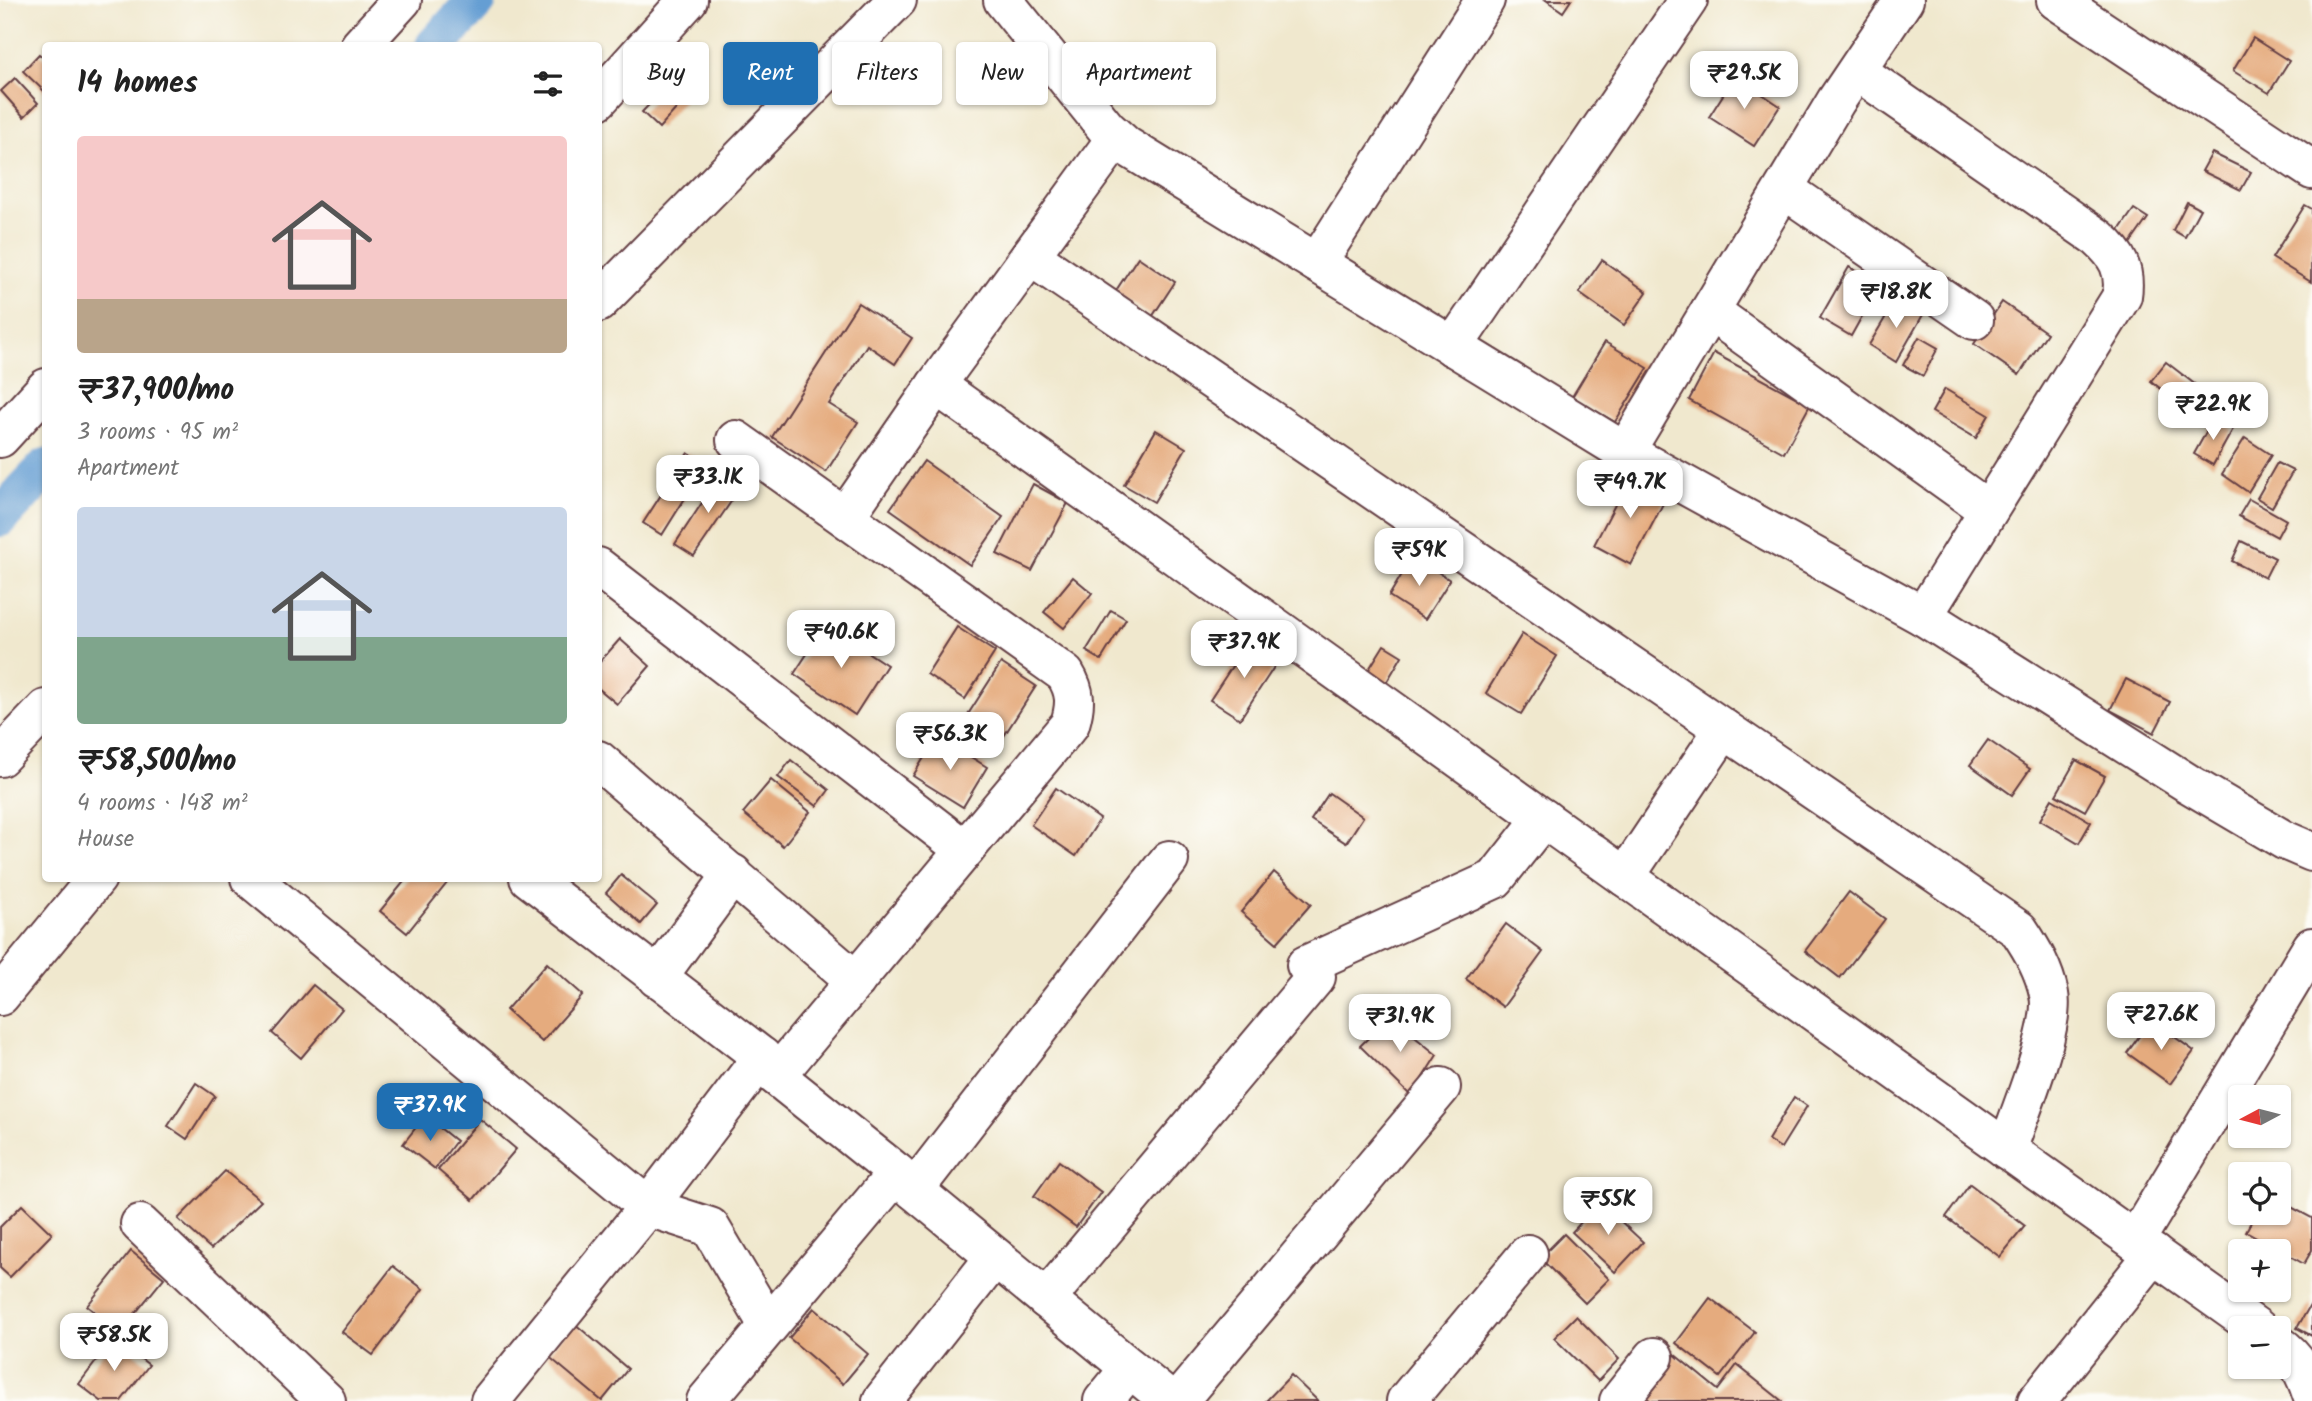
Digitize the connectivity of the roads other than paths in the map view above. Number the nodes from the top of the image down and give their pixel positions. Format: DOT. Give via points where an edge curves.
graph roads {
  1 [pos="402,0"];
  2 [pos="688,0"];
  3 [pos="897,0"];
  4 [pos="1003,0"];
  5 [pos="1485,0"];
  6 [pos="1688,0"];
  7 [pos="1904,0"];
  8 [pos="2056,0"];
  9 [pos="364,42"];
  10 [pos="1857,71"];
  11 [pos="602,96"];
  12 [pos="1115,138"];
  13 [pos="2312,170"];
  14 [pos="1783,189"];
  15 [pos="1030,256"];
  16 [pos="1317,263"];
  17 [pos="602,299"];
  18 [pos="1710,311"];
  19 [pos="1974,320"];
  20 [pos="1453,347"];
  21 [pos="936,385"];
  22 [pos="42,392"];
  23 [pos="0,438"];
  24 [pos="736,440"];
  25 [pos="1625,452"];
  26 [pos="1988,510"];
  27 [pos="845,517"];
  28 [pos="602,570"];
  29 [pos="1923,616"];
  30 [pos="42,713"];
  31 [pos="1724,729"];
  32 [pos="0,757"];
  33 [pos="602,763"];
  34 [pos="1544,818"];
  35 [pos="965,850"];
  36 [pos="2312,852"];
  37 [pos="1169,860"];
  38 [pos="733,874"];
  39 [pos="1625,877"];
  40 [pos="94,882"];
  41 [pos="255,882"];
  42 [pos="534,882"];
  43 [pos="2312,947"];
  44 [pos="657,978"];
  45 [pos="856,981"];
  46 [pos="0,996"];
  47 [pos="769,1066"];
  48 [pos="1441,1087"];
  49 [pos="2007,1150"];
  50 [pos="906,1181"];
  51 [pos="648,1207"];
  52 [pos="140,1224"];
  53 [pos="2144,1248"];
  54 [pos="1528,1254"];
  55 [pos="995,1257"];
  56 [pos="1046,1298"];
  57 [pos="2240,1316"];
  58 [pos="768,1325"];
  59 [pos="2291,1353"];
  60 [pos="1654,1357"];
  61 [pos="1130,1368"];
  62 [pos="2312,1395"];
  63 [pos="326,1401"];
  64 [pos="490,1401"];
  65 [pos="706,1401"];
  66 [pos="882,1401"];
  67 [pos="1103,1401"];
  68 [pos="1170,1401"];
  69 [pos="1178,1401"];
  70 [pos="1406,1401"];
  71 [pos="1619,1401"];
  72 [pos="2037,1401"];
  1 -- 9 [label="street"];
  2 -- 11 [label="street"];
  3 -- 17 [label="street"];
  4 -- 12 [label="street"];
  5 -- 16 [label="street"];
  6 -- 20 [label="street"];
  7 -- 10 [label="street"];
  8 -- 13 [label="street"];
  10 -- 14 [label="street"];
  10 -- 26 [label="street" via="2098,238 2122,266 2122,296"];
  12 -- 15 [label="street"];
  12 -- 16 [label="street"];
  14 -- 18 [label="street"];
  14 -- 19 [label="street"];
  15 -- 21 [label="street"];
  15 -- 31 [label="street"];
  16 -- 20 [label="street"];
  18 -- 25 [label="street"];
  18 -- 26 [label="street"];
  20 -- 25 [label="street"];
  21 -- 27 [label="street"];
  21 -- 34 [label="street"];
  22 -- 23 [label="street"];
  24 -- 27 [label="street"];
  25 -- 29 [label="street"];
  26 -- 29 [label="street"];
  27 -- 35 [label="street" via="1065,674 1073,687 1076,703 1070,724"];
  28 -- 35 [label="street"];
  29 -- 36 [label="street" via="2189,784"];
  30 -- 32 [label="street"];
  31 -- 39 [label="street"];
  31 -- 49 [label="street" via="2019,930 2039,961 2050,996 2049,1026"];
  33 -- 38 [label="street"];
  34 -- 39 [label="street"];
  34 -- 56 [label="street" via="1495,879 1311,971"];
  35 -- 45 [label="street"];
  37 -- 50 [label="street"];
  38 -- 44 [label="street"];
  38 -- 45 [label="street"];
  39 -- 49 [label="street"];
  40 -- 46 [label="street"];
  41 -- 51 [label="street"];
  42 -- 44 [label="street"];
  43 -- 53 [label="street"];
  44 -- 47 [label="street"];
  45 -- 47 [label="street"];
  47 -- 50 [label="street"];
  47 -- 51 [label="street"];
  48 -- 69 [label="street"];
  49 -- 53 [label="street"];
  50 -- 55 [label="street"];
  50 -- 58 [label="street"];
  51 -- 58 [label="street" via="710,1227"];
  51 -- 64 [label="street"];
  52 -- 63 [label="street"];
  53 -- 57 [label="street"];
  53 -- 72 [label="street"];
  54 -- 70 [label="street"];
  55 -- 56 [label="street"];
  55 -- 66 [label="street"];
  56 -- 61 [label="street"];
  58 -- 65 [label="street"];
  59 -- 62 [label="street"];
  60 -- 71 [label="street"];
  61 -- 67 [label="street"];
  61 -- 68 [label="street"];
}
